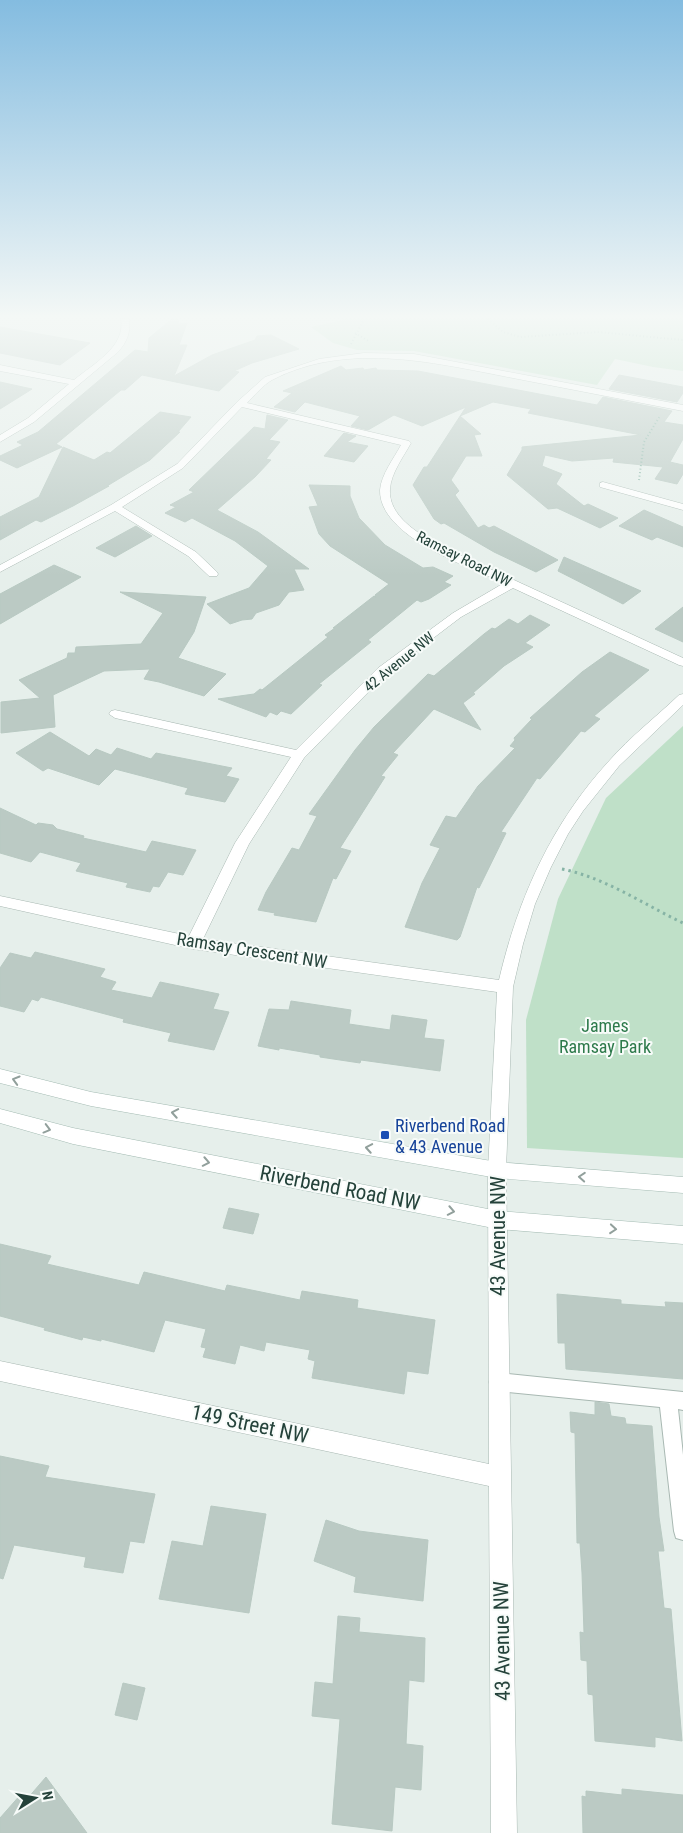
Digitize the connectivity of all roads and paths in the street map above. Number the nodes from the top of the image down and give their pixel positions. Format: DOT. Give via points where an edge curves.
graph roads {
  1 [pos="240,404"];
  2 [pos="49,405"];
  3 [pos="242,405"];
  4 [pos="664,405"];
  5 [pos="671,406"];
  6 [pos="683,408"];
  7 [pos="0,439"];
  8 [pos="639,483"];
  9 [pos="603,485"];
  10 [pos="115,507"];
  11 [pos="683,507"];
  12 [pos="0,569"];
  13 [pos="213,574"];
  14 [pos="511,584"];
  15 [pos="683,662"];
  16 [pos="683,698"];
  17 [pos="115,714"];
  18 [pos="299,755"];
  19 [pos="544,867"];
  20 [pos="0,901"];
  21 [pos="683,923"];
  22 [pos="193,943"];
  23 [pos="505,988"];
  24 [pos="0,1076"];
  25 [pos="0,1116"];
  26 [pos="497,1170"];
  27 [pos="683,1184"];
  28 [pos="498,1220"];
  29 [pos="683,1235"];
  30 [pos="0,1372"];
  31 [pos="498,1382"];
  32 [pos="676,1400"];
  33 [pos="499,1477"];
  34 [pos="682,1508"];
  35 [pos="683,1531"];
  36 [pos="504,1833"];
  1 -- 10 [label="street" via="180,466"];
  2 -- 7 [label="street"];
  3 -- 14 [label="street, Ramsay Road NW" via="406,443 385,488 394,514 410,531 434,547"];
  4 -- 5 [label="street"];
  5 -- 6 [label="street"];
  5 -- 8 [label="path" via="644,442"];
  9 -- 11 [label="street"];
  10 -- 12 [label="street"];
  10 -- 13 [label="street" via="192,554"];
  14 -- 15 [label="street, Ramsay Road NW"];
  14 -- 18 [label="street, 42 Avenue NW" via="458,615 382,671"];
  16 -- 19 [label="street, 43 Avenue NW" via="634,743 596,785 562,833"];
  17 -- 18 [label="street"];
  18 -- 22 [label="street, 42 Avenue NW" via="242,843"];
  19 -- 21 [label="path" via="568,869 595,879"];
  19 -- 23 [label="street, 43 Avenue NW" via="515,944"];
  20 -- 22 [label="street, Ramsay Crescent NW"];
  22 -- 23 [label="street, Ramsay Crescent NW"];
  23 -- 26 [label="street, 43 Avenue NW"];
  26 -- 24 [label="street, one-way" via="91,1099"];
  25 -- 28 [label="street, Riverbend Road NW, one-way" via="73,1136"];
  27 -- 26 [label="street, one-way"];
  26 -- 28 [label="street, 43 Avenue NW"];
  28 -- 29 [label="street, Riverbend Road NW, one-way"];
  28 -- 31 [label="street, 43 Avenue NW"];
  30 -- 33 [label="street, 149 Street NW"];
  31 -- 32 [label="lane"];
  31 -- 33 [label="street, 43 Avenue NW"];
  32 -- 34 [label="lane"];
  33 -- 36 [label="street, 43 Avenue NW"];
  34 -- 35 [label="lane"];
}
